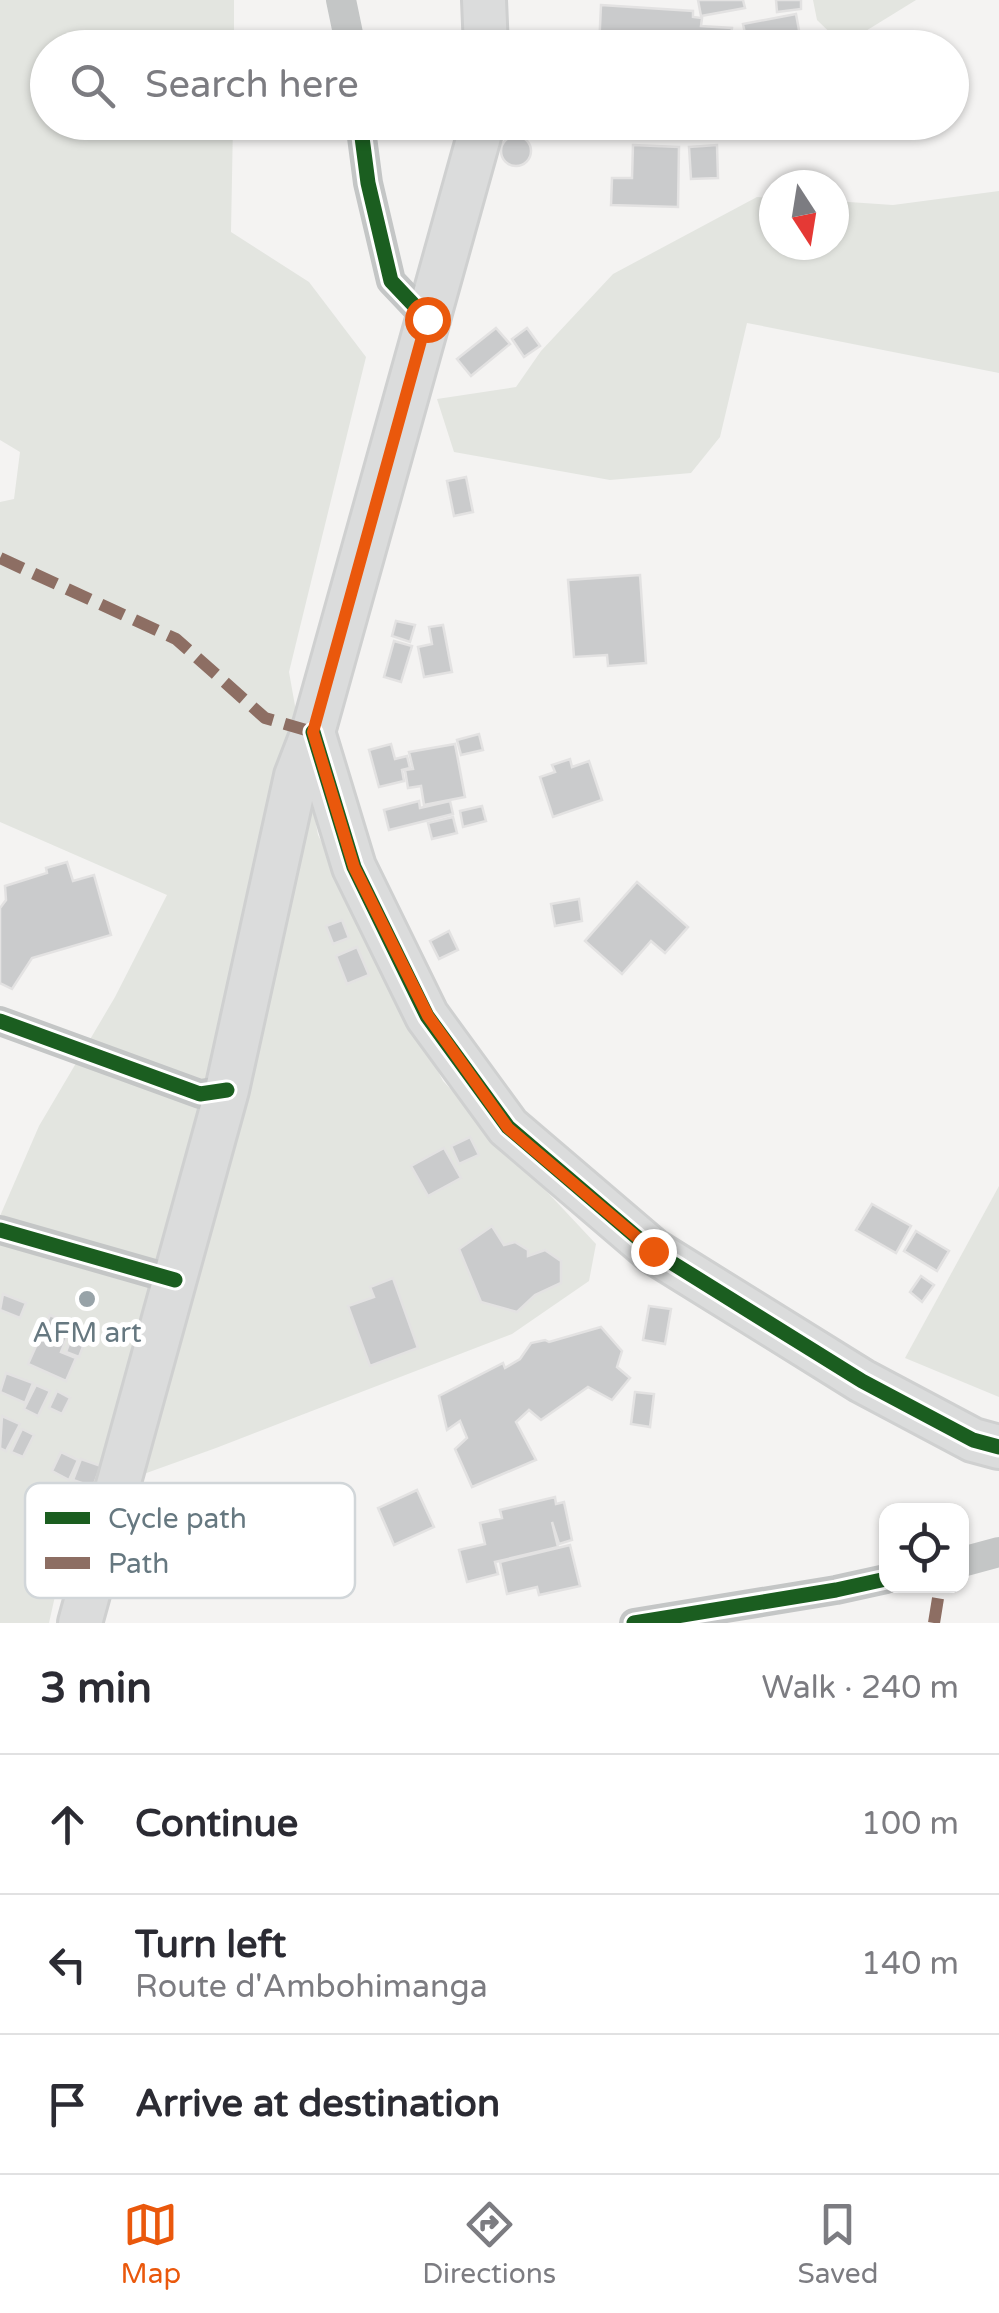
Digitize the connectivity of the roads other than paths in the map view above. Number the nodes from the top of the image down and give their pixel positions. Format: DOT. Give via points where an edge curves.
graph roads {
  1 [pos="341,0"];
  2 [pos="484,0"];
  3 [pos="347,30"];
  4 [pos="485,30"];
  5 [pos="362,140"];
  6 [pos="477,140"];
  7 [pos="427,319"];
  8 [pos="313,732"];
  9 [pos="0,1021"];
  10 [pos="227,1090"];
  11 [pos="0,1230"];
  12 [pos="175,1280"];
  13 [pos="999,1447"];
  14 [pos="119,1483"];
  15 [pos="999,1552"];
  16 [pos="969,1560"];
  17 [pos="879,1580"];
  18 [pos="87,1598"];
  19 [pos="80,1623"];
  20 [pos="634,1623"];
  1 -- 3 [label="street"];
  2 -- 4 [label="main road"];
  5 -- 7 [label="street" via="391,281"];
  6 -- 7 [label="main road"];
  7 -- 8 [label="main road"];
  8 -- 10 [label="main road" via="296,776"];
  8 -- 13 [label="main road" via="354,867 419,1000 508,1128 653,1251 862,1381 972,1440"];
  9 -- 10 [label="street" via="200,1094"];
  10 -- 12 [label="main road"];
  11 -- 12 [label="street"];
  12 -- 14 [label="main road"];
  15 -- 16 [label="street"];
  17 -- 20 [label="street"];
  18 -- 19 [label="main road"];
}
